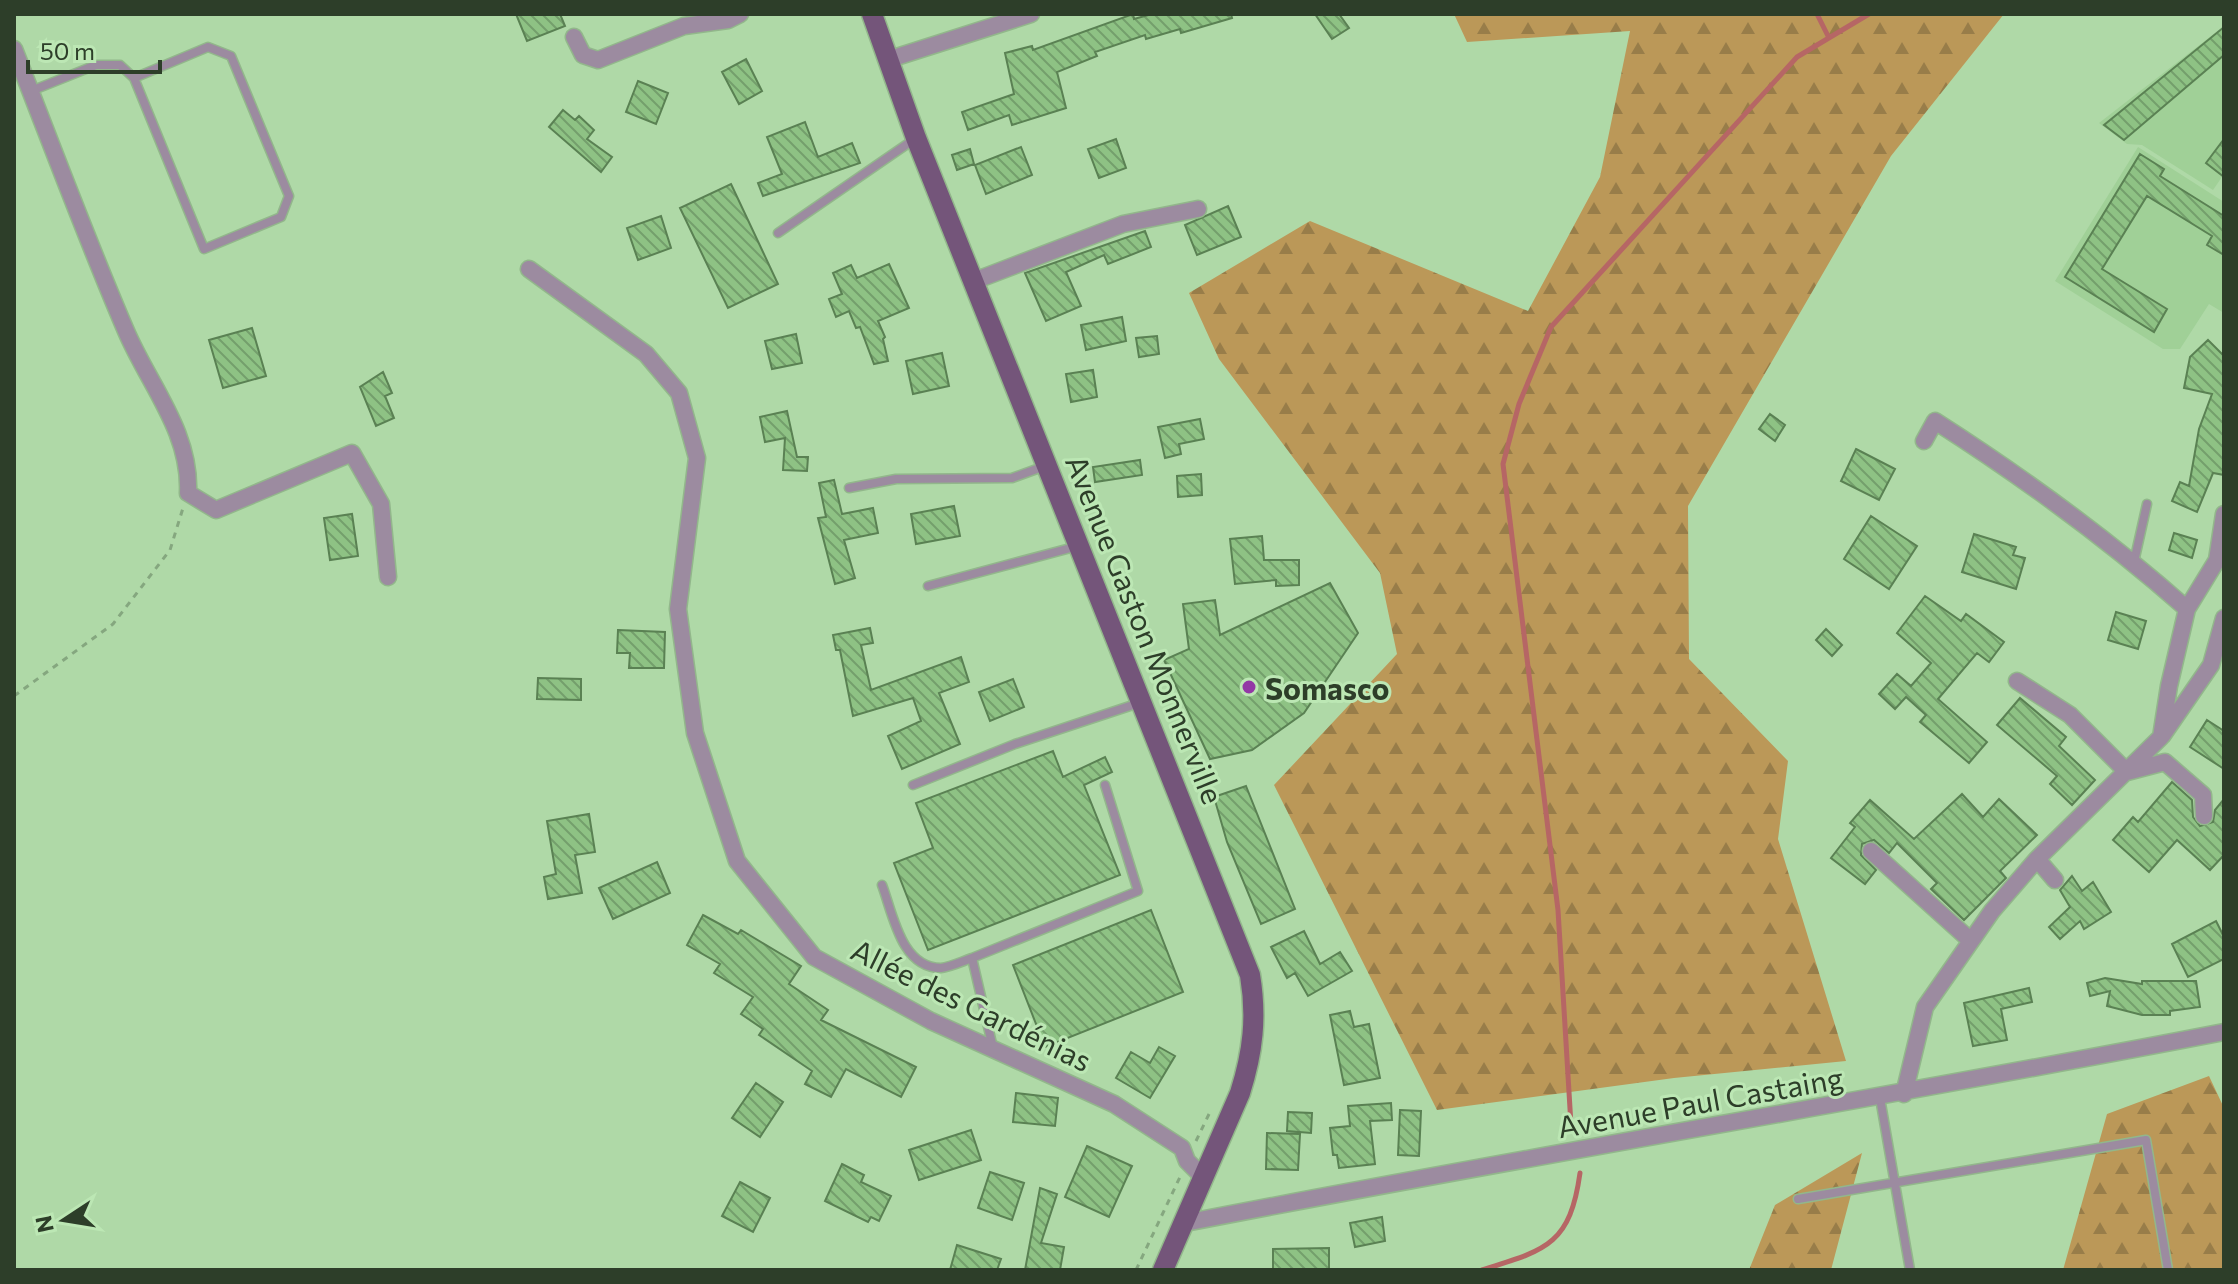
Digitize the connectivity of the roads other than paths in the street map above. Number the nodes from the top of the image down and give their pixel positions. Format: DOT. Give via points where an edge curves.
graph roads {
  1 [pos="740,14"];
  2 [pos="872,14"];
  3 [pos="1031,14"];
  4 [pos="574,37"];
  5 [pos="14,49"];
  6 [pos="887,60"];
  7 [pos="134,78"];
  8 [pos="31,91"];
  9 [pos="916,138"];
  10 [pos="1198,209"];
  11 [pos="778,233"];
  12 [pos="529,269"];
  13 [pos="974,281"];
  14 [pos="1924,441"];
  15 [pos="1048,465"];
  16 [pos="849,488"];
  17 [pos="2147,504"];
  18 [pos="2224,514"];
  19 [pos="1080,545"];
  20 [pos="2134,562"];
  21 [pos="2220,565"];
  22 [pos="388,577"];
  23 [pos="928,586"];
  24 [pos="2187,609"];
  25 [pos="2224,618"];
  26 [pos="2017,681"];
  27 [pos="1143,702"];
  28 [pos="2161,737"];
  29 [pos="2127,772"];
  30 [pos="913,785"];
  31 [pos="1105,785"];
  32 [pos="2204,816"];
  33 [pos="1871,851"];
  34 [pos="2037,859"];
  35 [pos="2055,880"];
  36 [pos="882,885"];
  37 [pos="1971,941"];
  38 [pos="972,958"];
  39 [pos="2224,1032"];
  40 [pos="993,1050"];
  41 [pos="1904,1094"];
  42 [pos="1880,1098"];
  43 [pos="1204,1178"];
  44 [pos="1896,1183"];
  45 [pos="1798,1199"];
  46 [pos="1185,1223"];
  47 [pos="1163,1270"];
  48 [pos="1910,1270"];
  49 [pos="2168,1270"];
  1 -- 4 [label="street" via="684,26 598,60 583,55"];
  2 -- 6 [label="main road, Avenue Gaston Monnerville"];
  3 -- 6 [label="street"];
  5 -- 8 [label="street"];
  6 -- 9 [label="main road, Avenue Gaston Monnerville"];
  7 -- 7 [label="lane" via="208,47 231,56 289,196 281,217 204,249"];
  7 -- 8 [label="lane" via="120,65 96,65"];
  8 -- 22 [label="street" via="128,335 176,426 189,465 188,493 216,510 352,453 381,504"];
  9 -- 11 [label="lane"];
  9 -- 13 [label="main road, Avenue Gaston Monnerville"];
  10 -- 13 [label="street" via="1112,227"];
  12 -- 40 [label="street, Allée des Gardénias" via="646,354 679,393 697,458 678,609 695,733 737,861 814,957"];
  13 -- 15 [label="main road, Avenue Gaston Monnerville"];
  14 -- 20 [label="street" via="1935,421"];
  15 -- 16 [label="lane" via="1012,478 909,478"];
  15 -- 19 [label="main road, Avenue Gaston Monnerville"];
  17 -- 20 [label="lane"];
  18 -- 21 [label="street"];
  19 -- 23 [label="lane"];
  19 -- 27 [label="main road, Avenue Gaston Monnerville"];
  20 -- 24 [label="street"];
  21 -- 24 [label="street"];
  24 -- 28 [label="street"];
  25 -- 28 [label="street" via="2211,665"];
  26 -- 29 [label="street" via="2070,715"];
  27 -- 30 [label="lane"];
  27 -- 43 [label="main road, Avenue Gaston Monnerville" via="1244,951 1254,1000 1249,1066"];
  28 -- 29 [label="street"];
  29 -- 32 [label="street" via="2165,762 2203,795"];
  29 -- 34 [label="street"];
  31 -- 38 [label="lane" via="1138,891"];
  33 -- 37 [label="street"];
  34 -- 35 [label="street"];
  34 -- 37 [label="street"];
  36 -- 38 [label="lane" via="916,960 941,968"];
  37 -- 41 [label="street" via="1925,1007"];
  38 -- 40 [label="lane"];
  39 -- 41 [label="street, Avenue Paul Castaing"];
  40 -- 43 [label="street, Allée des Gardénias" via="1147,1122 1182,1148"];
  41 -- 42 [label="street, Avenue Paul Castaing"];
  42 -- 44 [label="lane"];
  42 -- 46 [label="street, Avenue Paul Castaing"];
  43 -- 46 [label="main road, Avenue Gaston Monnerville"];
  44 -- 45 [label="lane"];
  44 -- 48 [label="lane"];
  44 -- 49 [label="lane" via="2146,1140"];
  46 -- 47 [label="main road, Avenue Gaston Monnerville"];
}
